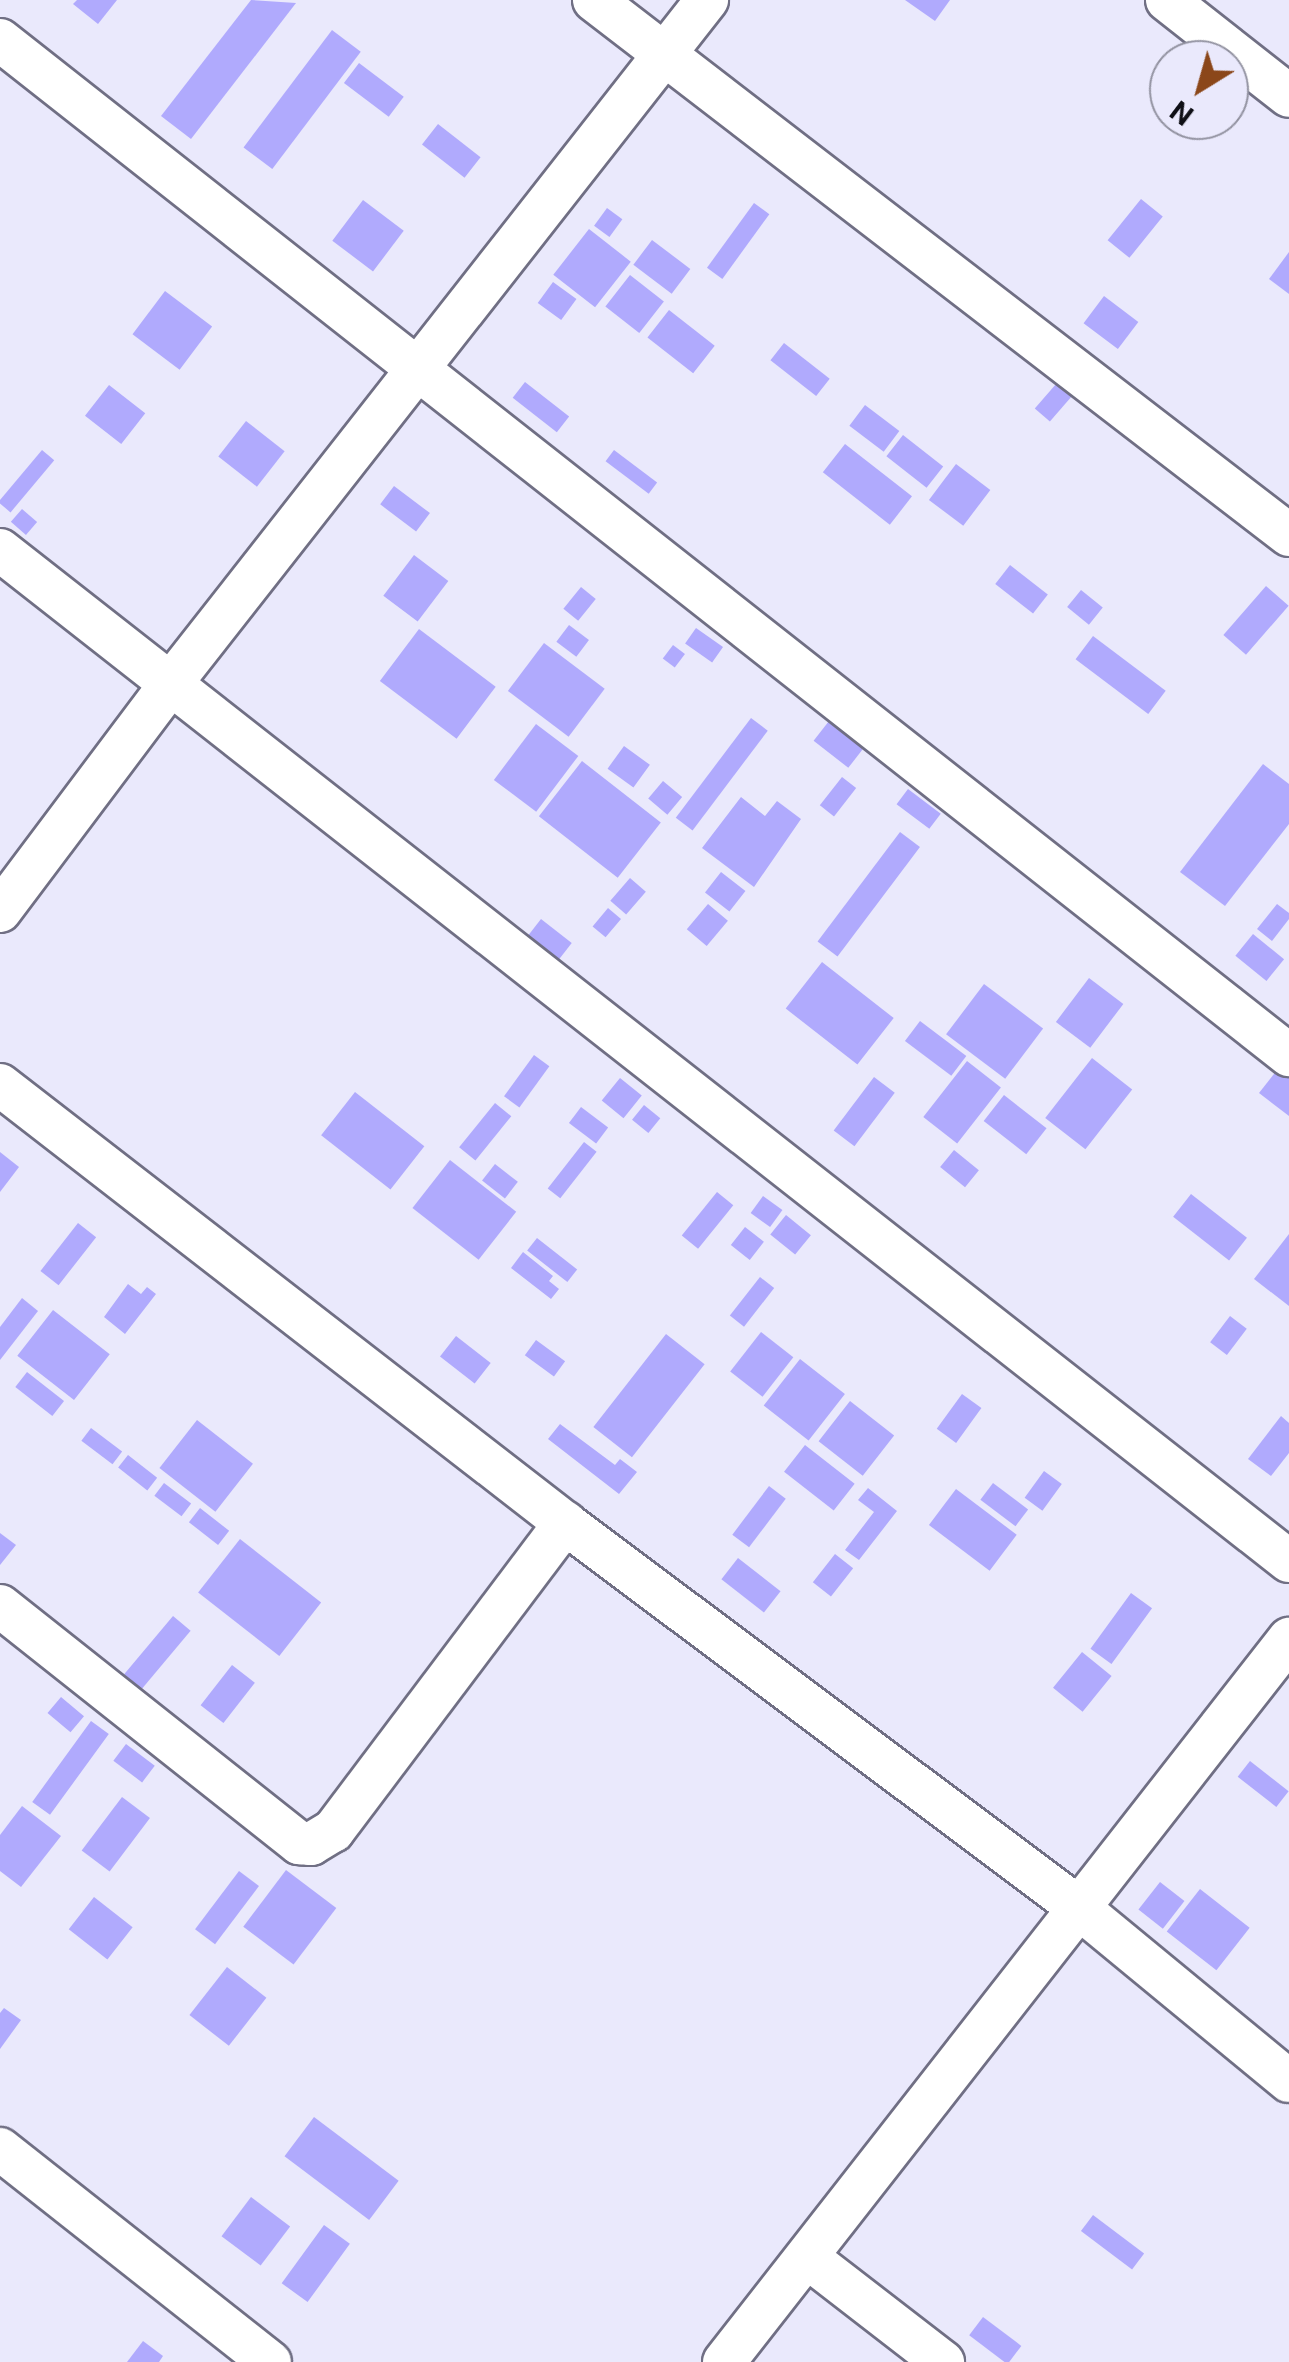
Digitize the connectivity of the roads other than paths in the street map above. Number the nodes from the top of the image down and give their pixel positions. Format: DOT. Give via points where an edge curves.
graph roads {
  1 [pos="594,0"];
  2 [pos="707,0"];
  3 [pos="1192,7"];
  4 [pos="0,40"];
  5 [pos="663,55"];
  6 [pos="1289,96"];
  7 [pos="419,367"];
  8 [pos="1289,535"];
  9 [pos="0,550"];
  10 [pos="172,682"];
  11 [pos="0,911"];
  12 [pos="1289,1055"];
  13 [pos="0,1085"];
  14 [pos="565,1523"];
  15 [pos="1289,1561"];
  16 [pos="0,1606"];
  17 [pos="1289,1639"];
  18 [pos="1079,1908"];
  19 [pos="1289,2082"];
  20 [pos="0,2149"];
  21 [pos="806,2256"];
  22 [pos="270,2362"];
  23 [pos="724,2362"];
  24 [pos="943,2362"];
  1 -- 5 [label="street"];
  2 -- 5 [label="street"];
  3 -- 6 [label="street"];
  4 -- 7 [label="street"];
  5 -- 7 [label="street"];
  5 -- 8 [label="street"];
  7 -- 10 [label="street"];
  7 -- 12 [label="street"];
  9 -- 10 [label="street"];
  10 -- 11 [label="street"];
  10 -- 15 [label="street"];
  13 -- 14 [label="street"];
  14 -- 16 [label="street" via="333,1831 311,1844 299,1843"];
  14 -- 18 [label="street"];
  17 -- 18 [label="street"];
  18 -- 19 [label="street"];
  18 -- 21 [label="street"];
  20 -- 22 [label="street"];
  21 -- 23 [label="street"];
  21 -- 24 [label="street"];
}
